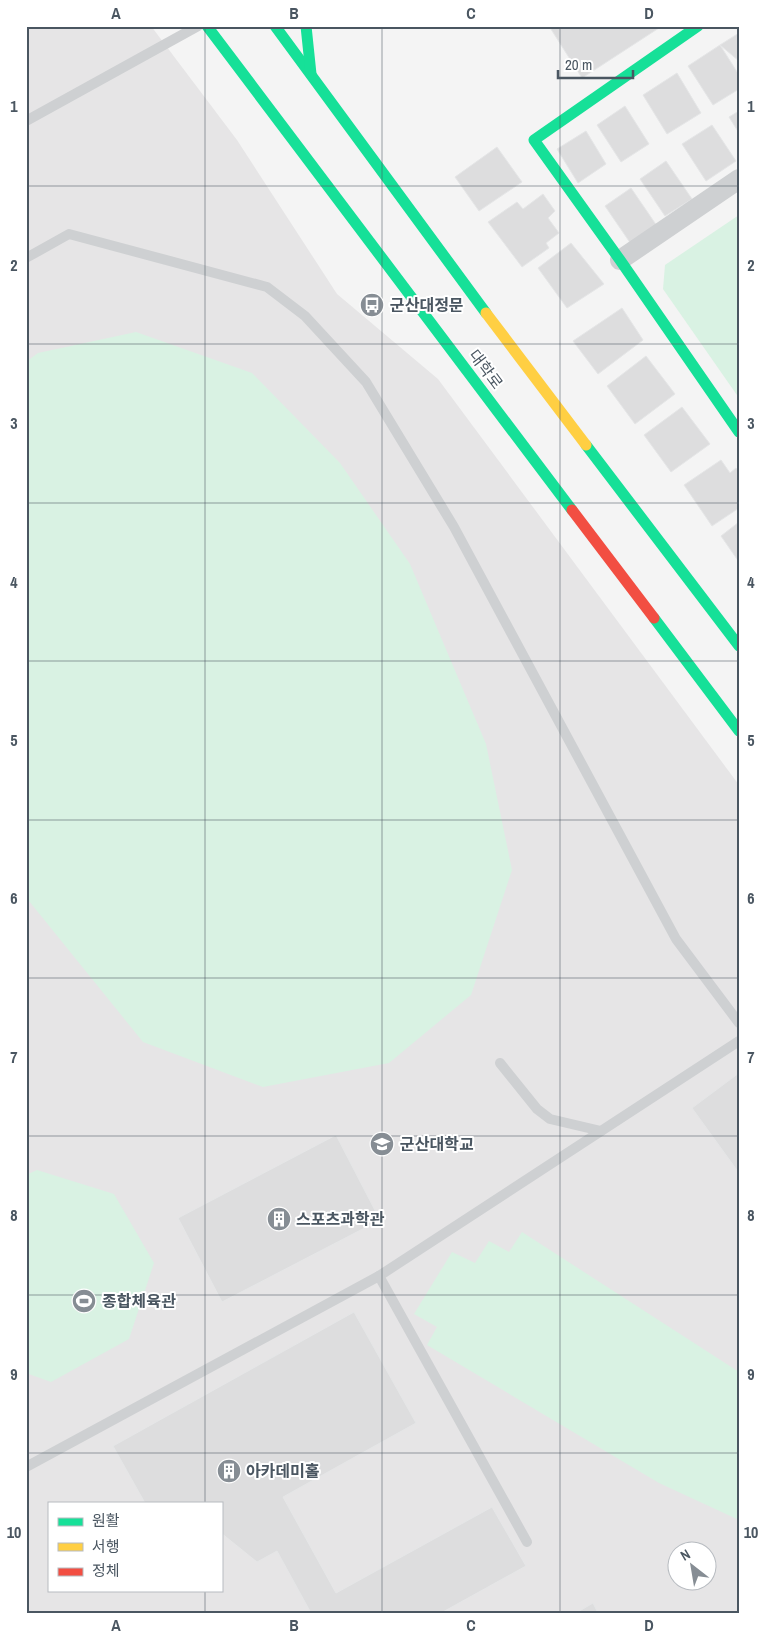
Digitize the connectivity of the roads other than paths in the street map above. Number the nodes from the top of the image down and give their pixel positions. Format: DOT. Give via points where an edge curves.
graph roads {
  1 [pos="198,26"];
  2 [pos="207,26"];
  3 [pos="275,26"];
  4 [pos="306,26"];
  5 [pos="698,26"];
  6 [pos="311,76"];
  7 [pos="26,121"];
  8 [pos="739,179"];
  9 [pos="26,258"];
  10 [pos="620,260"];
  11 [pos="739,432"];
  12 [pos="739,646"];
  13 [pos="739,731"];
  14 [pos="739,1023"];
  15 [pos="739,1041"];
  16 [pos="500,1063"];
  17 [pos="601,1131"];
  18 [pos="379,1276"];
  19 [pos="26,1467"];
  20 [pos="527,1542"];
  1 -- 7 [label="lane"];
  2 -- 13 [label="street, 대학로"];
  3 -- 6 [label="street, 대학로"];
  4 -- 6 [label="street"];
  5 -- 10 [label="street" via="534,140"];
  6 -- 12 [label="street, 대학로" via="495,326"];
  8 -- 10 [label="street"];
  9 -- 14 [label="lane" via="69,234 267,287 304,316 366,382 454,527 676,939"];
  10 -- 11 [label="street"];
  15 -- 17 [label="lane"];
  16 -- 17 [label="lane" via="536,1109 550,1119"];
  17 -- 18 [label="lane"];
  18 -- 19 [label="lane"];
  18 -- 20 [label="lane"];
}
